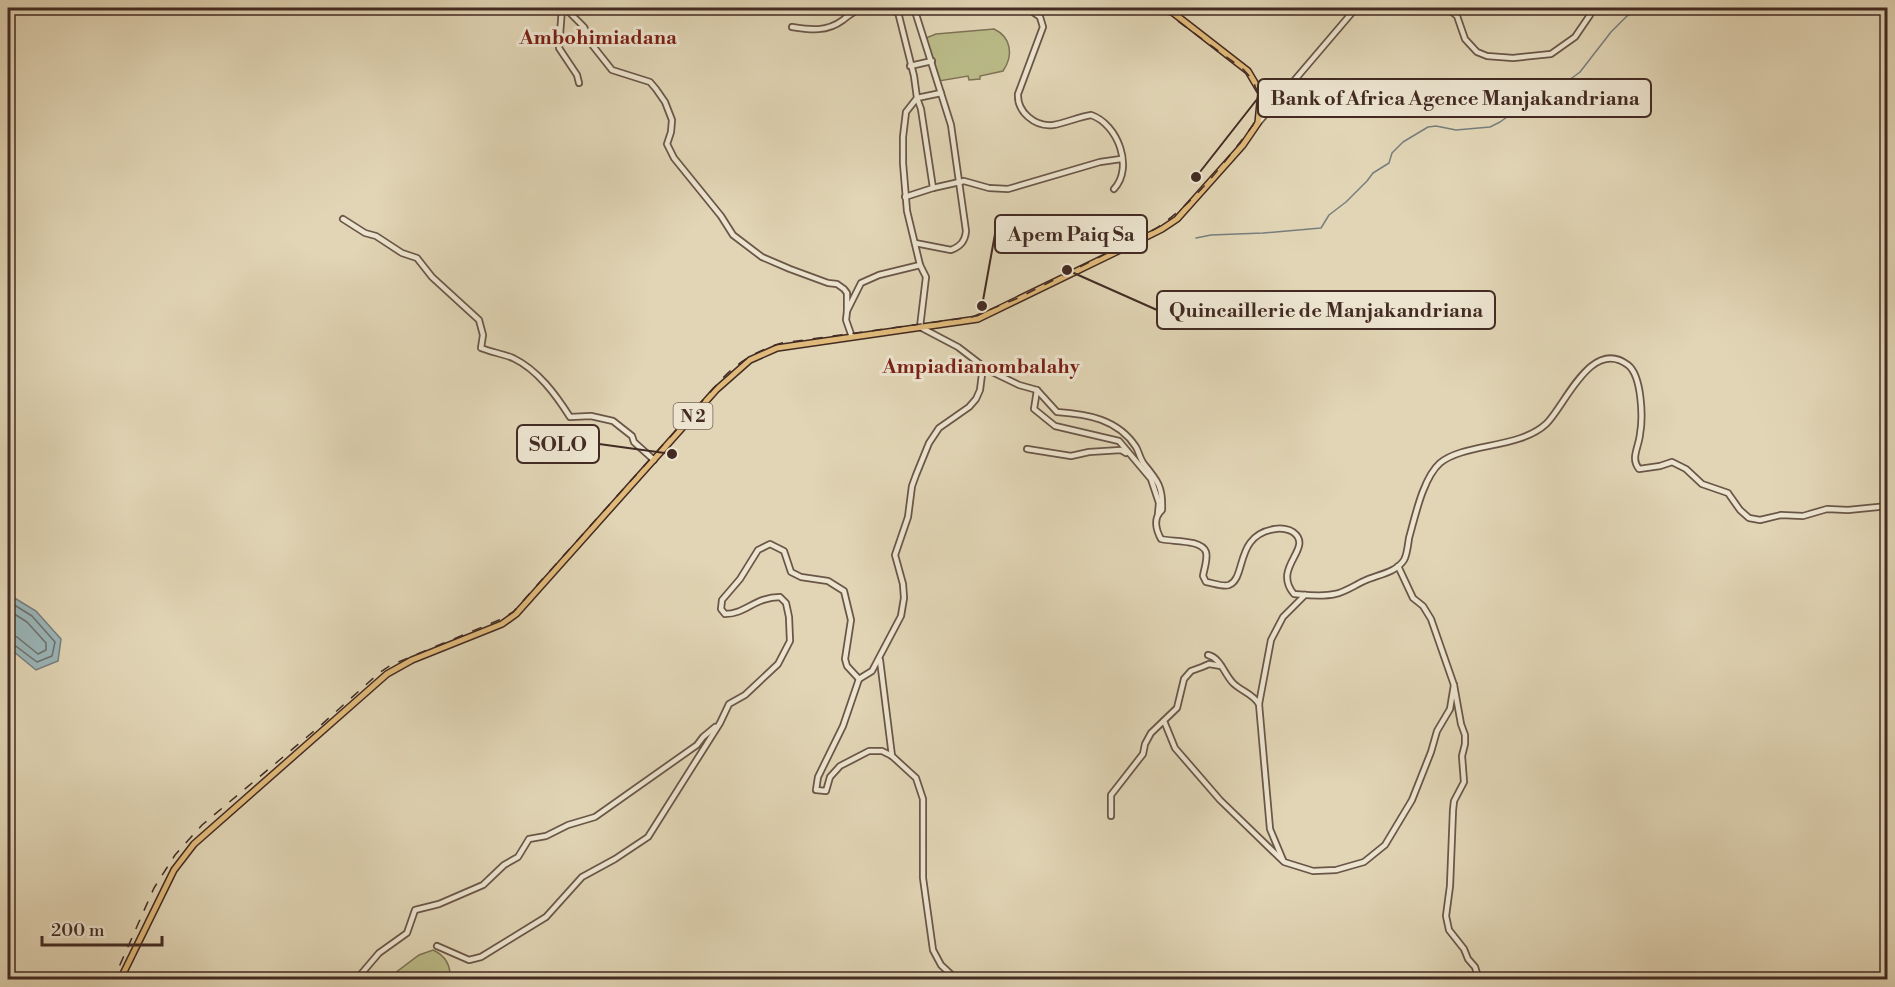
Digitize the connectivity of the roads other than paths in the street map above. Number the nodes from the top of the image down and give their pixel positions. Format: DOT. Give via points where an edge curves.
graph roads {
  1 [pos="564,8"];
  2 [pos="863,8"];
  3 [pos="879,8"];
  4 [pos="892,8"];
  5 [pos="914,8"];
  6 [pos="1027,8"];
  7 [pos="1167,8"];
  8 [pos="1356,8"];
  9 [pos="1447,8"];
  10 [pos="1593,8"];
  11 [pos="898,10"];
  12 [pos="792,27"];
  13 [pos="932,61"];
  14 [pos="910,66"];
  15 [pos="579,83"];
  16 [pos="942,93"];
  17 [pos="917,98"];
  18 [pos="1258,123"];
  19 [pos="1121,159"];
  20 [pos="959,182"];
  21 [pos="933,188"];
  22 [pos="1114,189"];
  23 [pos="905,197"];
  24 [pos="343,219"];
  25 [pos="915,243"];
  26 [pos="920,265"];
  27 [pos="847,311"];
  28 [pos="920,327"];
  29 [pos="852,337"];
  30 [pos="983,366"];
  31 [pos="1037,390"];
  32 [pos="1027,449"];
  33 [pos="1131,456"];
  34 [pos="654,460"];
  35 [pos="1887,506"];
  36 [pos="1158,514"];
  37 [pos="1398,566"];
  38 [pos="1305,595"];
  39 [pos="1208,655"];
  40 [pos="880,659"];
  41 [pos="1221,666"];
  42 [pos="859,678"];
  43 [pos="1454,685"];
  44 [pos="1259,704"];
  45 [pos="1164,721"];
  46 [pos="720,723"];
  47 [pos="892,756"];
  48 [pos="1111,816"];
  49 [pos="1284,862"];
  50 [pos="437,946"];
  51 [pos="120,980"];
  52 [pos="356,980"];
  53 [pos="957,980"];
  54 [pos="1479,980"];
  1 -- 15 [label="street" via="559,48"];
  1 -- 27 [label="street" via="580,21 593,46 612,69 650,82 656,89 672,120 667,144 674,158 733,235 762,257 828,284 837,284 847,293"];
  2 -- 12 [label="street" via="822,29"];
  3 -- 11 [label="street"];
  4 -- 11 [label="street"];
  5 -- 13 [label="street"];
  6 -- 19 [label="street" via="1043,22 1018,94 1025,115 1053,125 1091,115 1100,118 1116,135"];
  7 -- 18 [label="main road, N 2" via="1248,70 1261,93"];
  8 -- 18 [label="street"];
  9 -- 10 [label="street" via="1458,16 1465,39 1477,52 1513,58 1551,54 1575,37"];
  11 -- 14 [label="street"];
  13 -- 14 [label="street"];
  13 -- 16 [label="street"];
  14 -- 17 [label="street"];
  16 -- 17 [label="street"];
  16 -- 20 [label="street"];
  17 -- 21 [label="street"];
  17 -- 23 [label="street" via="906,112"];
  18 -- 28 [label="main road, N 2" via="1177,219 1162,229 978,319"];
  19 -- 20 [label="street" via="1008,189"];
  19 -- 22 [label="street" via="1124,174"];
  20 -- 21 [label="street"];
  20 -- 25 [label="street" via="965,239 951,250"];
  21 -- 23 [label="street"];
  23 -- 25 [label="street"];
  24 -- 34 [label="street" via="417,258 479,320 481,348 520,362 553,391 570,417 603,417 624,429"];
  25 -- 26 [label="street"];
  26 -- 27 [label="street" via="861,283"];
  26 -- 28 [label="street" via="926,277"];
  27 -- 29 [label="street"];
  28 -- 29 [label="main road, N 2"];
  28 -- 30 [label="street"];
  29 -- 34 [label="main road, N 2" via="777,348 750,360 716,390"];
  30 -- 31 [label="street"];
  30 -- 40 [label="street" via="976,399 939,428 912,486 908,517 895,555 903,584 901,616"];
  31 -- 33 [label="street" via="1034,409 1048,422 1119,441"];
  31 -- 36 [label="street" via="1057,412 1097,417 1113,424 1130,439 1142,463 1159,482 1163,496"];
  32 -- 33 [label="street" via="1071,456 1121,450"];
  33 -- 36 [label="street" via="1150,478 1159,503"];
  34 -- 51 [label="main road, N 2" via="516,614 502,624 387,674 194,844 174,870"];
  35 -- 37 [label="street" via="1827,509 1803,516 1781,515 1760,520 1749,518 1728,494 1702,484 1672,462 1639,469 1634,456 1641,416 1636,372 1614,359 1599,361 1585,372 1545,425 1499,445 1449,457 1438,465 1428,480 1404,560"];
  36 -- 38 [label="street" via="1161,539 1191,542 1203,548 1206,582 1227,586 1236,579 1251,540 1281,528 1293,532 1299,540 1299,550 1288,567 1287,585 1294,594"];
  37 -- 38 [label="street" via="1335,594"];
  37 -- 43 [label="street" via="1413,598 1431,620"];
  38 -- 44 [label="street" via="1283,617 1271,640"];
  39 -- 41 [label="street"];
  40 -- 42 [label="street" via="872,671"];
  40 -- 47 [label="street"];
  41 -- 44 [label="street" via="1233,683"];
  41 -- 45 [label="street" via="1209,664 1191,671 1184,679 1178,708"];
  42 -- 46 [label="street" via="845,659 851,620 844,591 828,581 791,572 784,551 770,544 758,550 722,600 721,609 725,614 735,614 759,600 780,597 786,603 790,641 778,664 745,695 729,704"];
  42 -- 47 [label="street" via="816,790 826,791 836,771 864,753 874,750"];
  43 -- 49 [label="street" via="1450,709 1437,731 1412,800 1385,844 1364,862 1336,870 1314,872"];
  43 -- 54 [label="street" via="1465,735 1464,782 1454,801 1446,916 1449,930 1475,967"];
  44 -- 49 [label="street" via="1270,829"];
  45 -- 48 [label="street" via="1151,732 1143,754 1111,795"];
  45 -- 49 [label="street" via="1175,748 1220,800"];
  46 -- 50 [label="street" via="648,837 582,877 546,916 481,957 469,960"];
  46 -- 52 [label="street" via="697,745 595,818 568,825 546,837 529,839 518,857 483,885 415,910 407,933 379,953"];
  47 -- 53 [label="street" via="916,778 921,788 925,819 923,878 933,951"];
}
